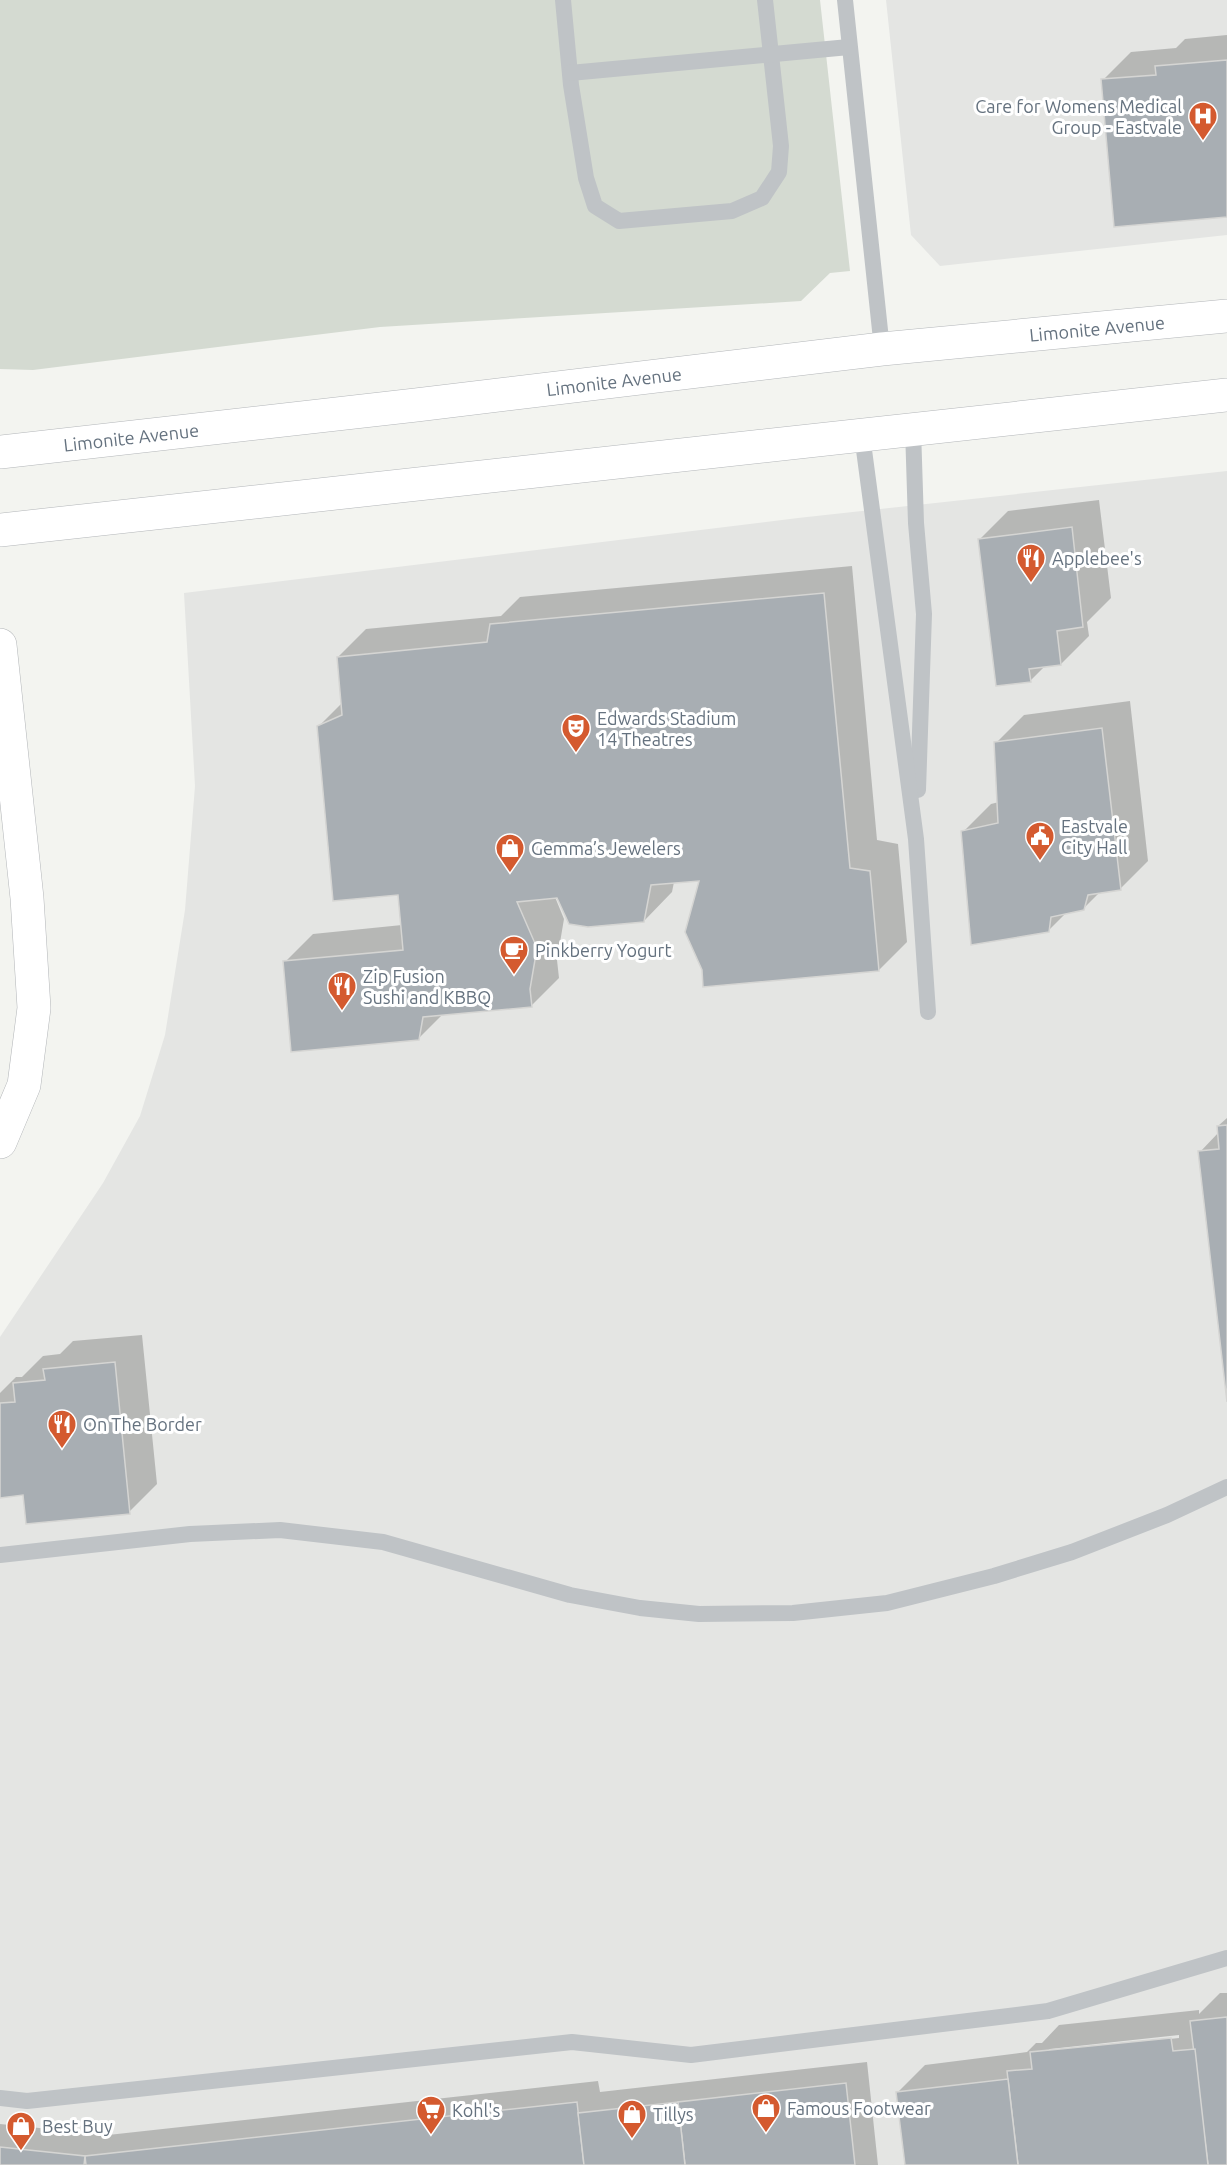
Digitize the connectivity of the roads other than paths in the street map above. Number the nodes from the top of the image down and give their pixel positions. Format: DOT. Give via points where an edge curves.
graph roads {
  1 [pos="563,0"];
  2 [pos="765,0"];
  3 [pos="844,0"];
  4 [pos="849,47"];
  5 [pos="770,54"];
  6 [pos="570,73"];
  7 [pos="1227,316"];
  8 [pos="882,349"];
  9 [pos="1227,395"];
  10 [pos="913,429"];
  11 [pos="862,435"];
  12 [pos="0,452"];
  13 [pos="0,530"];
  14 [pos="0,645"];
  15 [pos="916,839"];
  16 [pos="928,1012"];
  17 [pos="0,1142"];
  18 [pos="1227,1487"];
  19 [pos="0,1555"];
  20 [pos="1227,1958"];
  21 [pos="0,2098"];
  1 -- 6 [label="lane"];
  2 -- 5 [label="lane"];
  3 -- 4 [label="lane"];
  4 -- 5 [label="lane"];
  4 -- 8 [label="lane"];
  5 -- 6 [label="lane"];
  5 -- 6 [label="lane" via="781,146 779,172 762,198 732,211 688,216 619,221 595,206 586,178"];
  7 -- 8 [label="main road, Limonite Avenue"];
  8 -- 12 [label="main road, Limonite Avenue"];
  9 -- 10 [label="main road"];
  10 -- 11 [label="main road"];
  10 -- 15 [label="lane" via="924,614"];
  11 -- 13 [label="main road"];
  11 -- 15 [label="lane"];
  14 -- 17 [label="main road" via="27,897 34,1008 24,1085"];
  15 -- 16 [label="lane"];
  18 -- 19 [label="lane" via="1083,1548 994,1576 887,1603 793,1613 699,1614 640,1608 570,1595 383,1542 280,1530 190,1533"];
  20 -- 21 [label="lane" via="1048,2011 691,2055 572,2042 27,2101"];
}
